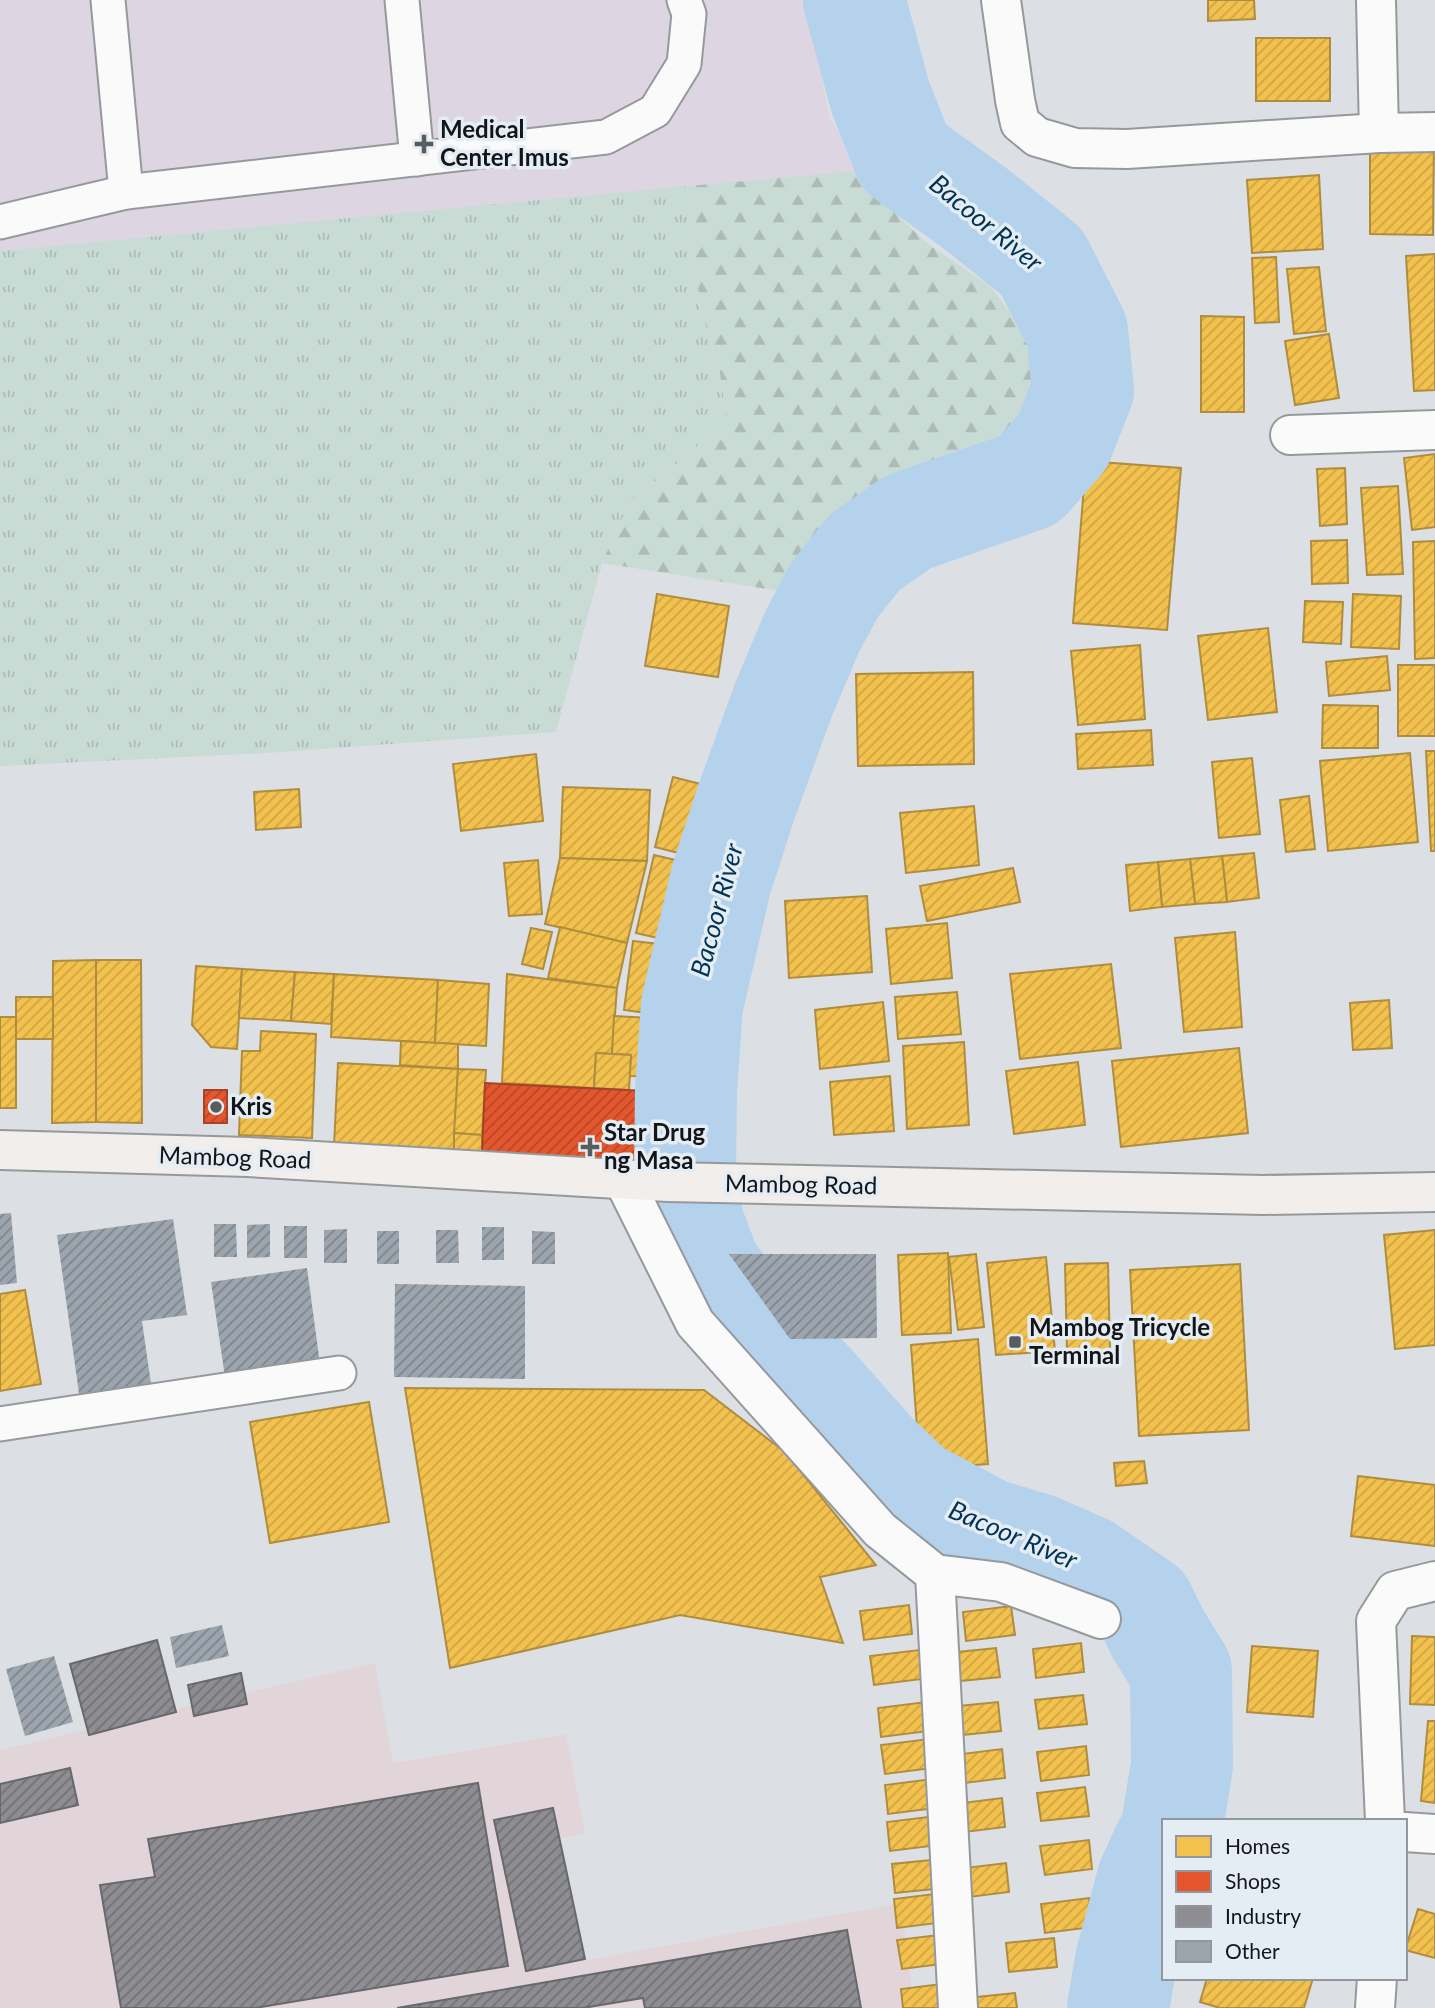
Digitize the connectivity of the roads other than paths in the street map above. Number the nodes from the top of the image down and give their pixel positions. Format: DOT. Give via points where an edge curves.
graph roads {
  1 [pos="108,0"];
  2 [pos="402,0"];
  3 [pos="684,0"];
  4 [pos="1001,0"];
  5 [pos="1376,0"];
  6 [pos="1435,132"];
  7 [pos="1379,133"];
  8 [pos="417,159"];
  9 [pos="126,192"];
  10 [pos="0,222"];
  11 [pos="1435,430"];
  12 [pos="1290,435"];
  13 [pos="0,1150"];
  14 [pos="624,1181"];
  15 [pos="1435,1192"];
  16 [pos="339,1373"];
  17 [pos="0,1424"];
  18 [pos="935,1574"];
  19 [pos="1435,1581"];
  20 [pos="1101,1619"];
  21 [pos="1385,1819"];
  22 [pos="1407,1832"];
  23 [pos="1435,1834"];
  24 [pos="1377,1980"];
  25 [pos="958,2008"];
  26 [pos="1375,2008"];
  1 -- 9 [label="lane"];
  2 -- 8 [label="lane"];
  3 -- 8 [label="lane" via="689,14 684,64 655,111 606,137"];
  4 -- 7 [label="street" via="1020,123 1037,138 1075,148 1127,149"];
  5 -- 7 [label="street"];
  6 -- 7 [label="street"];
  8 -- 9 [label="lane"];
  9 -- 10 [label="lane"];
  11 -- 12 [label="street"];
  13 -- 14 [label="main road, Mambog Road" via="248,1157"];
  14 -- 15 [label="main road, Mambog Road" via="1263,1195"];
  14 -- 18 [label="street" via="695,1323 880,1530"];
  16 -- 17 [label="lane"];
  18 -- 20 [label="street" via="1001,1582"];
  18 -- 25 [label="street"];
  19 -- 21 [label="street" via="1395,1591 1376,1621"];
  22 -- 23 [label="street"];
  24 -- 26 [label="street"];
}
